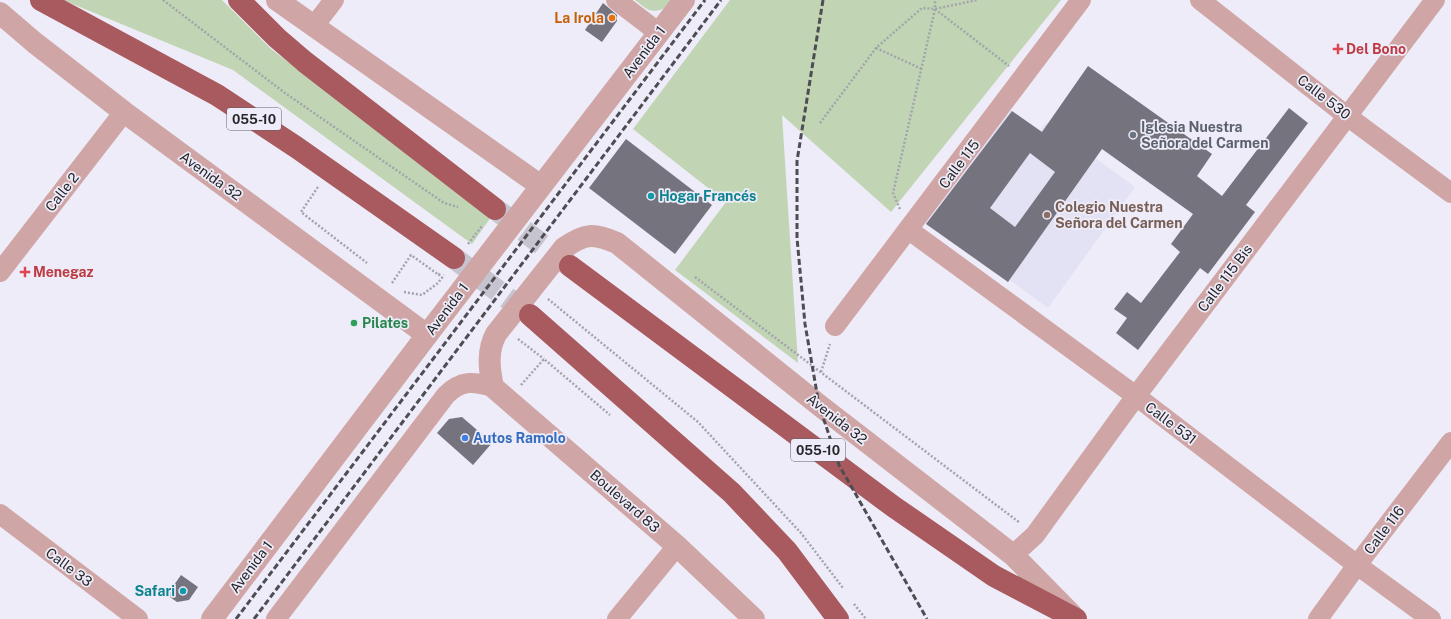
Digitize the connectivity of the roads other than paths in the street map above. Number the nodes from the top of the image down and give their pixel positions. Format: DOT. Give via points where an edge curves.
graph roads {
  1 [pos="41,0"];
  2 [pos="239,0"];
  3 [pos="277,0"];
  4 [pos="334,0"];
  5 [pos="616,0"];
  6 [pos="684,0"];
  7 [pos="1081,0"];
  8 [pos="1200,0"];
  9 [pos="1435,0"];
  10 [pos="0,13"];
  11 [pos="314,26"];
  12 [pos="659,33"];
  13 [pos="124,112"];
  14 [pos="1348,116"];
  15 [pos="541,186"];
  16 [pos="1451,193"];
  17 [pos="495,209"];
  18 [pos="909,230"];
  19 [pos="452,262"];
  20 [pos="570,266"];
  21 [pos="0,272"];
  22 [pos="530,316"];
  23 [pos="835,326"];
  24 [pos="427,335"];
  25 [pos="493,387"];
  26 [pos="1136,396"];
  27 [pos="1451,442"];
  28 [pos="0,514"];
  29 [pos="677,546"];
  30 [pos="1013,555"];
  31 [pos="1357,565"];
  32 [pos="138,619"];
  33 [pos="212,619"];
  34 [pos="276,619"];
  35 [pos="617,619"];
  36 [pos="754,619"];
  37 [pos="838,619"];
  38 [pos="1076,619"];
  39 [pos="1318,619"];
  40 [pos="1431,619"];
  1 -- 19 [label="highway, 055-10" via="216,95 296,147"];
  2 -- 17 [label="highway" via="305,62"];
  3 -- 11 [label="street"];
  4 -- 11 [label="street"];
  5 -- 12 [label="street"];
  6 -- 12 [label="street, Avenida 1"];
  7 -- 18 [label="street, Calle 115"];
  8 -- 14 [label="street, Calle 530"];
  9 -- 14 [label="street, Calle 115 Bis"];
  10 -- 13 [label="street, Avenida 32"];
  11 -- 15 [label="street"];
  12 -- 15 [label="street, Avenida 1"];
  13 -- 21 [label="street, Calle 2"];
  13 -- 24 [label="street, Avenida 32"];
  14 -- 16 [label="street, Calle 530"];
  14 -- 26 [label="street, Calle 115 Bis"];
  15 -- 24 [label="street, Avenida 1"];
  18 -- 23 [label="street, Calle 115"];
  18 -- 26 [label="street, Calle 531"];
  20 -- 38 [label="highway, Avenida 32 / 055-10" via="907,516 994,576"];
  22 -- 37 [label="highway" via="732,492 787,551"];
  24 -- 33 [label="street, Avenida 1"];
  25 -- 29 [label="street, Boulevard 83"];
  25 -- 30 [label="street, Avenida 32" via="489,354 496,334 564,248 576,239 602,237 617,243 819,405"];
  25 -- 34 [label="street" via="463,383 446,395"];
  26 -- 30 [label="street, Calle 115 Bis" via="1035,535"];
  26 -- 31 [label="street, Calle 531"];
  27 -- 31 [label="street, Calle 116"];
  28 -- 32 [label="street, Calle 33"];
  29 -- 35 [label="street"];
  29 -- 36 [label="street, Boulevard 83"];
  30 -- 38 [label="street, Avenida 32"];
  31 -- 39 [label="street, Calle 116"];
  31 -- 40 [label="street, Calle 531"];
}
